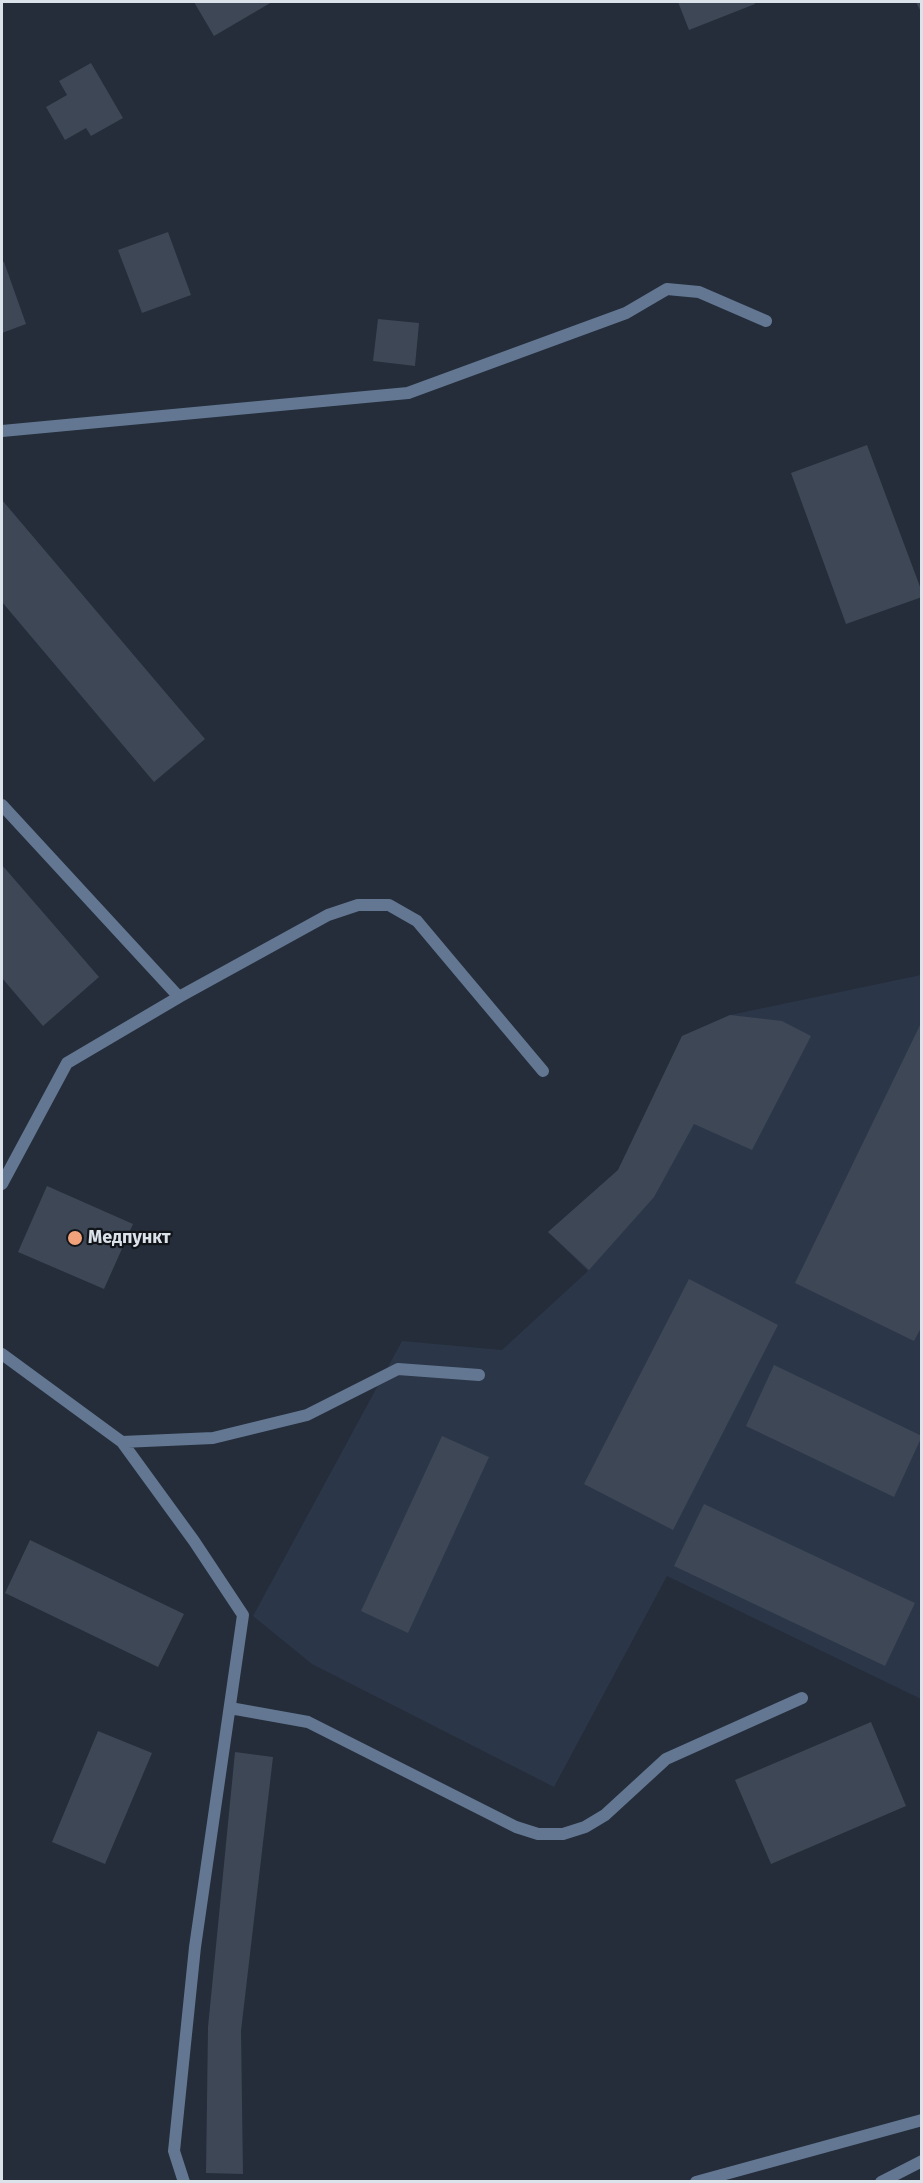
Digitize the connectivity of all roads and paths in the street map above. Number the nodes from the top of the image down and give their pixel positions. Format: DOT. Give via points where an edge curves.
graph roads {
  1 [pos="766,321"];
  2 [pos="2,430"];
  3 [pos="2,805"];
  4 [pos="179,998"];
  5 [pos="543,1071"];
  6 [pos="2,1184"];
  7 [pos="2,1354"];
  8 [pos="479,1374"];
  9 [pos="122,1442"];
  10 [pos="802,1698"];
  11 [pos="230,1708"];
  12 [pos="921,2120"];
  13 [pos="921,2161"];
  14 [pos="184,2181"];
  15 [pos="696,2181"];
  16 [pos="881,2181"];
  1 -- 2 [label="lane" via="699,292 667,289 626,313 408,393"];
  3 -- 4 [label="lane"];
  4 -- 5 [label="lane" via="328,915 358,905 389,905 417,921"];
  4 -- 6 [label="lane" via="67,1063"];
  7 -- 9 [label="lane"];
  8 -- 9 [label="lane" via="398,1369 307,1414 213,1438"];
  9 -- 11 [label="lane" via="243,1615"];
  10 -- 11 [label="lane" via="666,1759 605,1815 563,1834 538,1834 516,1827 308,1722"];
  11 -- 14 [label="lane" via="195,1947 174,2151"];
  12 -- 15 [label="lane"];
  13 -- 16 [label="lane"];
}
